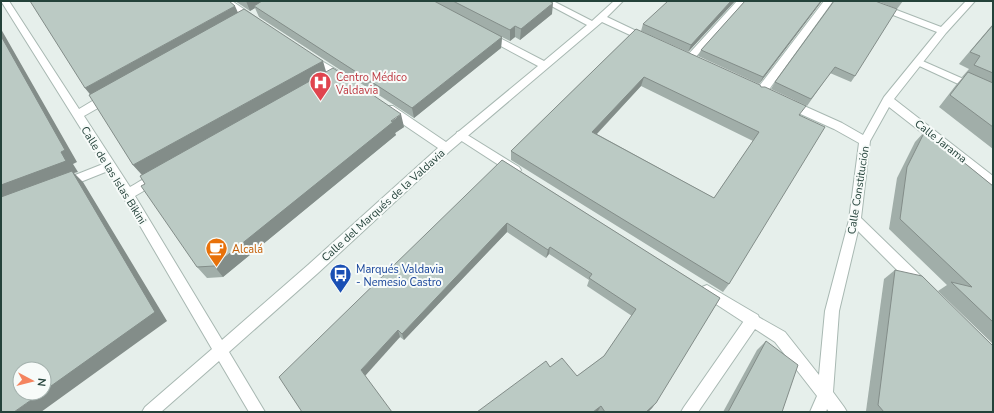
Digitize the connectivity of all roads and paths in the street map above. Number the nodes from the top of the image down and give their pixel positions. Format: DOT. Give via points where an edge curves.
graph roads {
  1 [pos="5,1"];
  2 [pos="226,1"];
  3 [pos="546,1"];
  4 [pos="619,1"];
  5 [pos="742,1"];
  6 [pos="829,1"];
  7 [pos="865,1"];
  8 [pos="971,1"];
  9 [pos="261,10"];
  10 [pos="246,19"];
  11 [pos="597,22"];
  12 [pos="262,25"];
  13 [pos="477,29"];
  14 [pos="943,31"];
  15 [pos="655,44"];
  16 [pos="300,50"];
  17 [pos="689,60"];
  18 [pos="918,62"];
  19 [pos="544,65"];
  20 [pos="339,75"];
  21 [pos="325,83"];
  22 [pos="351,84"];
  23 [pos="118,91"];
  24 [pos="761,92"];
  25 [pos="993,96"];
  26 [pos="888,100"];
  27 [pos="782,101"];
  28 [pos="383,105"];
  29 [pos="76,115"];
  30 [pos="460,135"];
  31 [pos="865,141"];
  32 [pos="446,148"];
  33 [pos="109,166"];
  34 [pos="162,175"];
  35 [pos="527,177"];
  36 [pos="993,182"];
  37 [pos="50,189"];
  38 [pos="128,194"];
  39 [pos="855,220"];
  40 [pos="700,286"];
  41 [pos="927,291"];
  42 [pos="753,320"];
  43 [pos="220,350"];
  44 [pos="825,394"];
  45 [pos="150,412"];
  46 [pos="258,412"];
  47 [pos="689,412"];
  48 [pos="818,412"];
  49 [pos="839,412"];
  1 -- 29 [label="street, Calle de las Islas Bikini"];
  2 -- 10 [label="street"];
  3 -- 11 [label="street"];
  4 -- 11 [label="street, Calle del Marqués de la Valdavia"];
  5 -- 17 [label="street"];
  6 -- 24 [label="street"];
  7 -- 14 [label="street"];
  8 -- 14 [label="street, Calle Constitución"];
  9 -- 10 [label="street"];
  10 -- 12 [label="street"];
  11 -- 15 [label="street"];
  11 -- 19 [label="street, Calle del Marqués de la Valdavia"];
  13 -- 19 [label="street"];
  14 -- 18 [label="street, Calle Constitución"];
  16 -- 20 [label="street"];
  18 -- 25 [label="street"];
  18 -- 26 [label="street, Calle Constitución"];
  19 -- 30 [label="street, Calle del Marqués de la Valdavia"];
  20 -- 21 [label="street"];
  20 -- 22 [label="street"];
  23 -- 29 [label="street"];
  26 -- 31 [label="street, Calle Constitución"];
  26 -- 36 [label="street, Calle Jarama"];
  27 -- 31 [label="street"];
  28 -- 32 [label="street"];
  29 -- 33 [label="street, Calle de las Islas Bikini"];
  30 -- 32 [label="street, Calle del Marqués de la Valdavia"];
  30 -- 35 [label="street"];
  31 -- 39 [label="street, Calle Constitución"];
  32 -- 43 [label="street, Calle del Marqués de la Valdavia" via="313,270"];
  33 -- 37 [label="street"];
  33 -- 38 [label="street, Calle de las Islas Bikini"];
  34 -- 38 [label="street"];
  38 -- 43 [label="street, Calle de las Islas Bikini"];
  39 -- 41 [label="street"];
  39 -- 44 [label="street, Calle Constitución" via="832,311"];
  40 -- 42 [label="street"];
  42 -- 44 [label="street" via="780,337"];
  42 -- 47 [label="street"];
  43 -- 45 [label="street, Calle del Marqués de la Valdavia"];
  43 -- 46 [label="street, Calle de las Islas Bikini"];
  44 -- 48 [label="street, Calle Constitución"];
  44 -- 49 [label="street"];
}
